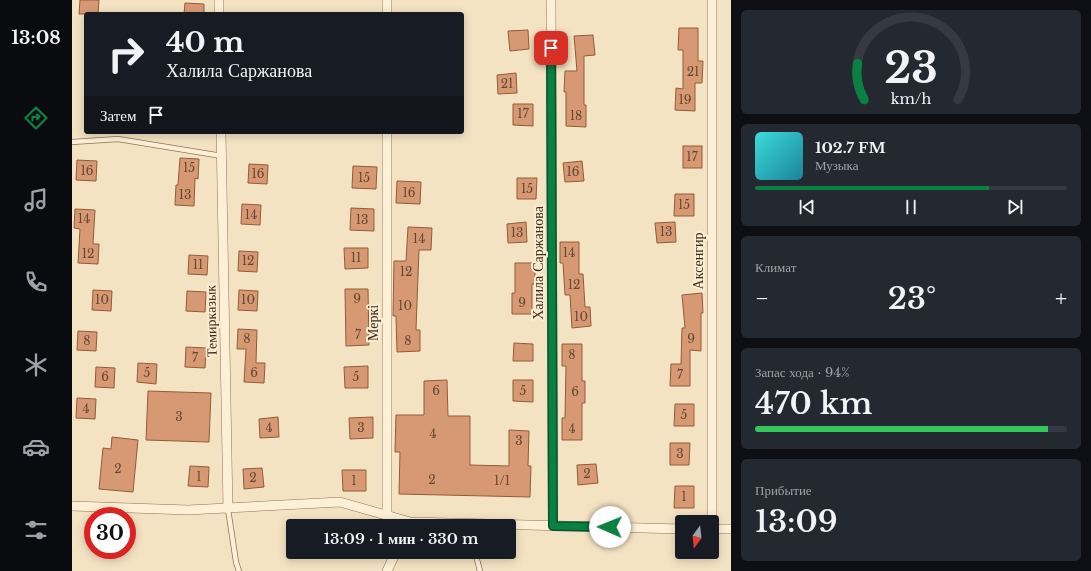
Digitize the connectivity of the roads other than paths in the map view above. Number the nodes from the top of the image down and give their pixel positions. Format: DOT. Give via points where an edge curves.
graph roads {
  1 [pos="219,0"];
  2 [pos="387,0"];
  3 [pos="551,0"];
  4 [pos="712,0"];
  5 [pos="219,12"];
  6 [pos="387,12"];
  7 [pos="221,134"];
  8 [pos="387,134"];
  9 [pos="72,142"];
  10 [pos="222,156"];
  11 [pos="72,506"];
  12 [pos="228,509"];
  13 [pos="387,515"];
  14 [pos="712,515"];
  15 [pos="397,519"];
  16 [pos="516,526"];
  17 [pos="553,526"];
  18 [pos="675,529"];
  19 [pos="719,529"];
  20 [pos="731,530"];
  21 [pos="393,559"];
  22 [pos="477,559"];
  23 [pos="239,571"];
  24 [pos="388,571"];
  25 [pos="480,571"];
  1 -- 5 [label="street"];
  2 -- 6 [label="street"];
  3 -- 17 [label="street, Халила Саржанова"];
  4 -- 14 [label="street, Аксенгир"];
  7 -- 10 [label="street, Темирказык"];
  8 -- 13 [label="street, Меркі"];
  9 -- 10 [label="lane" via="118,139"];
  10 -- 12 [label="street, Темирказык"];
  11 -- 12 [label="street"];
  12 -- 13 [label="street" via="340,502"];
  12 -- 23 [label="lane"];
  13 -- 15 [label="street"];
  16 -- 17 [label="street"];
  17 -- 18 [label="street"];
  19 -- 20 [label="street"];
  21 -- 24 [label="street"];
  22 -- 25 [label="lane"];
}
